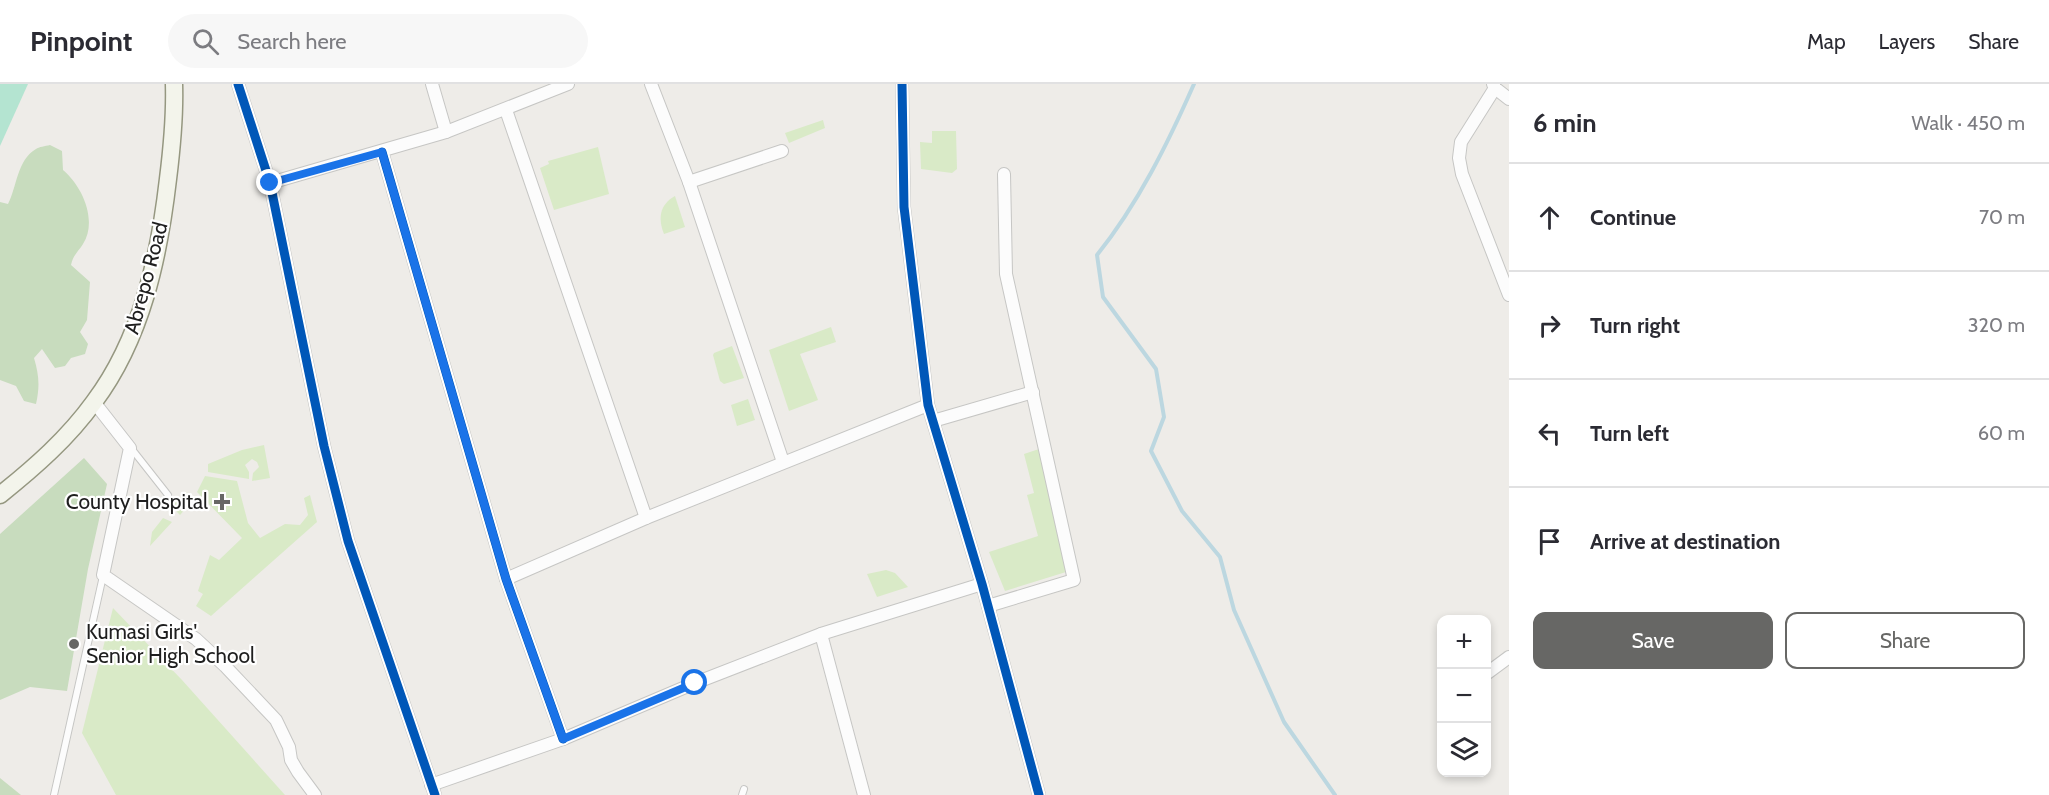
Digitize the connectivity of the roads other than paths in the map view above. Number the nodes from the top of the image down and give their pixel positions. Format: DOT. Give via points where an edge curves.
graph roads {
  1 [pos="174,84"];
  2 [pos="238,84"];
  3 [pos="432,84"];
  4 [pos="568,84"];
  5 [pos="651,84"];
  6 [pos="902,84"];
  7 [pos="1494,86"];
  8 [pos="1509,99"];
  9 [pos="506,110"];
  10 [pos="446,132"];
  11 [pos="782,151"];
  12 [pos="382,152"];
  13 [pos="1004,174"];
  14 [pos="689,182"];
  15 [pos="270,183"];
  16 [pos="1509,295"];
  17 [pos="1033,392"];
  18 [pos="94,402"];
  19 [pos="928,405"];
  20 [pos="933,421"];
  21 [pos="130,448"];
  22 [pos="783,462"];
  23 [pos="0,495"];
  24 [pos="168,495"];
  25 [pos="646,518"];
  26 [pos="103,575"];
  27 [pos="506,579"];
  28 [pos="982,584"];
  29 [pos="988,606"];
  30 [pos="821,634"];
  31 [pos="1509,657"];
  32 [pos="1491,670"];
  33 [pos="563,739"];
  34 [pos="433,790"];
  35 [pos="54,795"];
  36 [pos="315,795"];
  37 [pos="864,795"];
  38 [pos="1039,795"];
  1 -- 18 [label="main road, Abrepo Road" via="175,118 155,258 129,343"];
  2 -- 15 [label="street"];
  3 -- 10 [label="street"];
  4 -- 9 [label="street"];
  5 -- 14 [label="street"];
  6 -- 19 [label="street" via="904,207"];
  7 -- 8 [label="street"];
  7 -- 16 [label="street" via="1461,142 1459,158"];
  9 -- 10 [label="street"];
  9 -- 25 [label="street"];
  10 -- 12 [label="street"];
  11 -- 14 [label="street"];
  12 -- 15 [label="street"];
  12 -- 27 [label="street"];
  13 -- 17 [label="street" via="1006,274"];
  14 -- 22 [label="street"];
  15 -- 34 [label="street" via="324,446 348,542"];
  17 -- 20 [label="street"];
  17 -- 29 [label="street" via="1074,580"];
  18 -- 21 [label="street"];
  18 -- 23 [label="main road, Abrepo Road" via="50,453"];
  19 -- 20 [label="street"];
  19 -- 22 [label="street"];
  20 -- 28 [label="street"];
  21 -- 24 [label="lane"];
  21 -- 26 [label="street"];
  22 -- 25 [label="street"];
  25 -- 27 [label="street"];
  26 -- 35 [label="lane"];
  26 -- 36 [label="street" via="196,639 225,666 276,720 291,760"];
  27 -- 33 [label="street"];
  28 -- 29 [label="street"];
  28 -- 30 [label="street"];
  29 -- 38 [label="street"];
  30 -- 33 [label="street"];
  30 -- 37 [label="street"];
  31 -- 32 [label="street"];
  33 -- 34 [label="street"];
}
